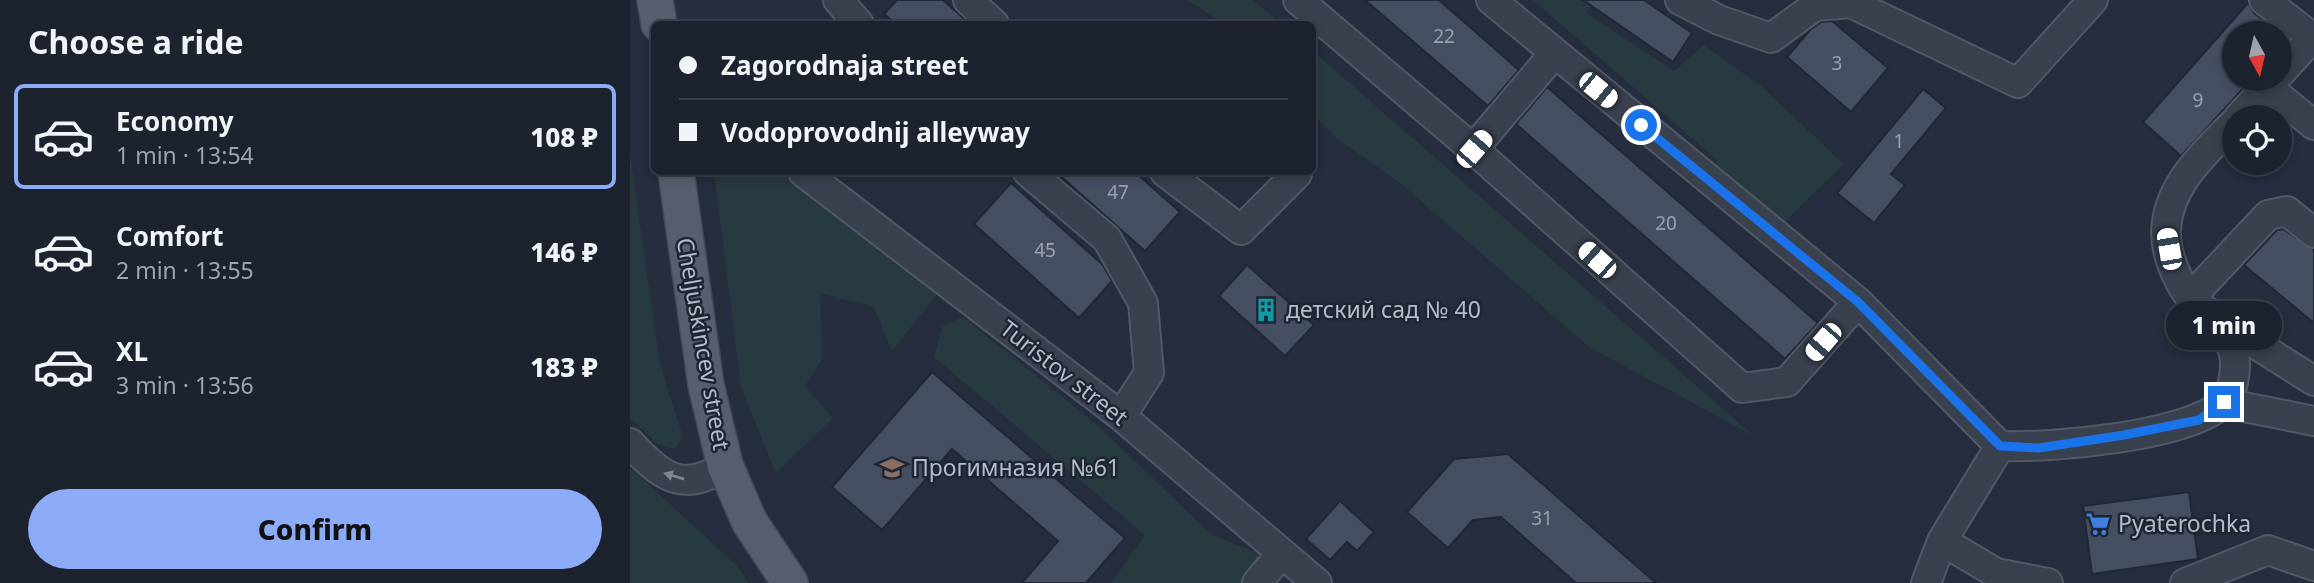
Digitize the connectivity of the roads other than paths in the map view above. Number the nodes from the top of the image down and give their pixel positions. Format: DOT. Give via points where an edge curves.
graph roads {
  1 [pos="655,0"];
  2 [pos="838,0"];
  3 [pos="968,0"];
  4 [pos="1298,0"];
  5 [pos="1491,0"];
  6 [pos="1680,0"];
  7 [pos="2093,0"];
  8 [pos="2264,0"];
  9 [pos="1851,2"];
  10 [pos="658,21"];
  11 [pos="856,21"];
  12 [pos="990,21"];
  13 [pos="2313,37"];
  14 [pos="1554,54"];
  15 [pos="2292,60"];
  16 [pos="2264,91"];
  17 [pos="2284,91"];
  18 [pos="2250,105"];
  19 [pos="2314,125"];
  20 [pos="2222,136"];
  21 [pos="1474,149"];
  22 [pos="676,175"];
  23 [pos="807,175"];
  24 [pos="1032,175"];
  25 [pos="1169,175"];
  26 [pos="1296,175"];
  27 [pos="2314,233"];
  28 [pos="2190,298"];
  29 [pos="1858,302"];
  30 [pos="2213,318"];
  31 [pos="2314,381"];
  32 [pos="2224,402"];
  33 [pos="1121,416"];
  34 [pos="2314,421"];
  35 [pos="630,443"];
  36 [pos="2000,446"];
  37 [pos="725,465"];
  38 [pos="1942,541"];
  39 [pos="1282,553"];
  40 [pos="2314,566"];
  41 [pos="790,583"];
  42 [pos="1257,583"];
  43 [pos="1317,583"];
  44 [pos="1926,583"];
  45 [pos="2048,583"];
  46 [pos="2185,583"];
  1 -- 10 [label="main road"];
  2 -- 11 [label="street"];
  3 -- 12 [label="street"];
  4 -- 21 [label="street"];
  5 -- 14 [label="street"];
  6 -- 9 [label="street" via="1771,38 1815,6"];
  7 -- 9 [label="street" via="2018,83"];
  8 -- 13 [label="street"];
  13 -- 15 [label="street"];
  14 -- 21 [label="street"];
  14 -- 29 [label="street"];
  16 -- 18 [label="street"];
  17 -- 19 [label="street"];
  20 -- 28 [label="street" via="2170,202 2166,233 2172,265"];
  21 -- 29 [label="street" via="1742,388 1787,382"];
  22 -- 37 [label="main road, Cheljuskincev street" via="706,385"];
  23 -- 33 [label="street, Turistov street"];
  24 -- 33 [label="street" via="1107,239 1143,303 1149,373"];
  25 -- 26 [label="street" via="1241,230"];
  27 -- 28 [label="street" via="2287,211 2268,215"];
  28 -- 30 [label="street"];
  29 -- 36 [label="street"];
  30 -- 31 [label="street"];
  30 -- 32 [label="street" via="2234,354 2233,384"];
  32 -- 34 [label="street"];
  32 -- 36 [label="street" via="2199,420 2124,435 2039,448"];
  33 -- 39 [label="street, Turistov street"];
  37 -- 35 [label="street, one-way" via="690,481 668,477"];
  36 -- 38 [label="street"];
  37 -- 41 [label="main road, Cheljuskincev street" via="749,521"];
  38 -- 44 [label="street"];
  38 -- 45 [label="street" via="1996,573"];
  39 -- 42 [label="street"];
  39 -- 43 [label="street, Turistov street"];
  40 -- 46 [label="street" via="2268,550"];
}
